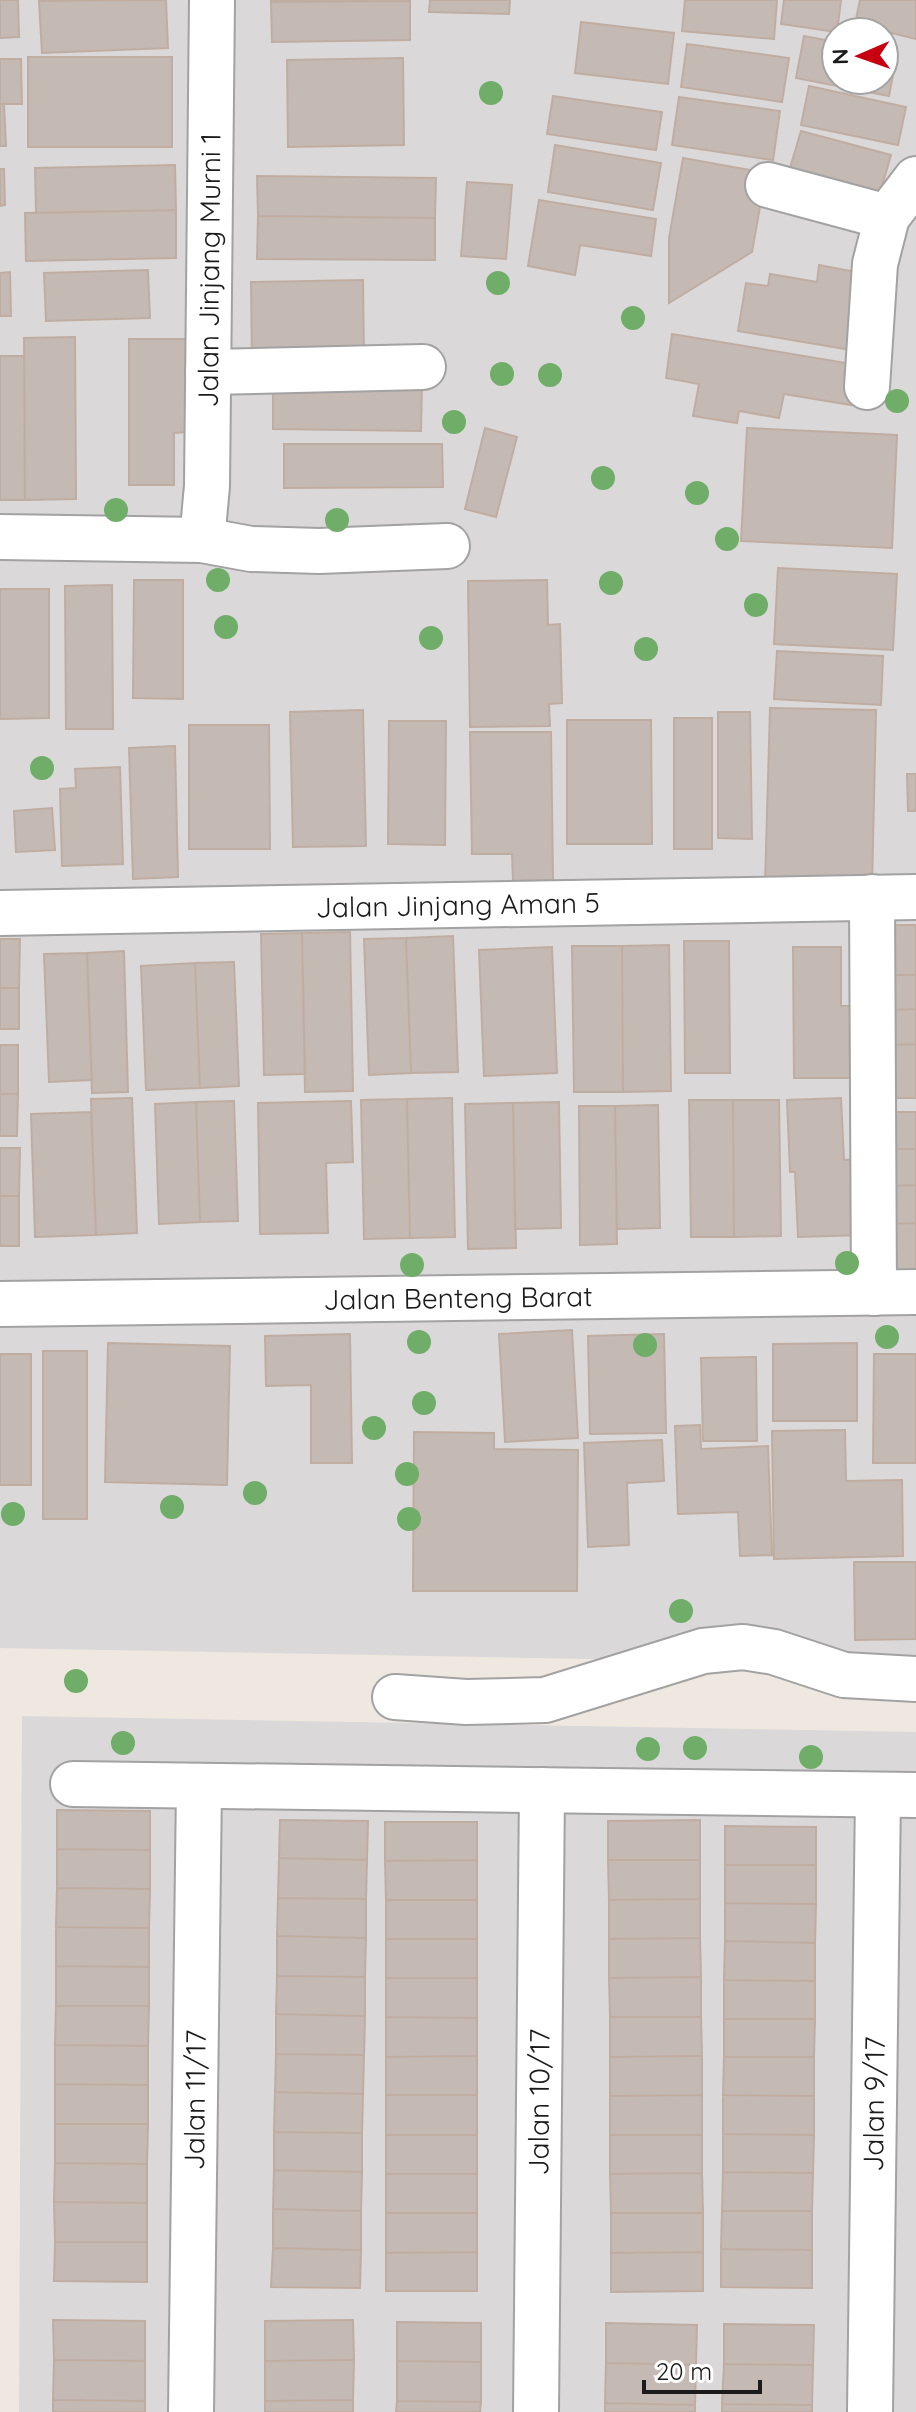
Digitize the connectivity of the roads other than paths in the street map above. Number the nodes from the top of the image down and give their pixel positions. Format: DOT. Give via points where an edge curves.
graph roads {
  1 [pos="212,0"];
  2 [pos="916,179"];
  3 [pos="768,185"];
  4 [pos="887,217"];
  5 [pos="423,367"];
  6 [pos="208,372"];
  7 [pos="867,387"];
  8 [pos="0,537"];
  9 [pos="202,540"];
  10 [pos="447,546"];
  11 [pos="872,897"];
  12 [pos="916,897"];
  13 [pos="0,913"];
  14 [pos="895,1292"];
  15 [pos="0,1304"];
  16 [pos="916,1679"];
  17 [pos="395,1697"];
  18 [pos="73,1784"];
  19 [pos="199,1786"];
  20 [pos="542,1790"];
  21 [pos="897,1795"];
  22 [pos="191,2412"];
  23 [pos="536,2412"];
  24 [pos="870,2412"];
  1 -- 6 [label="street, Jalan Jinjang Murni 1"];
  2 -- 4 [label="street"];
  3 -- 4 [label="street"];
  4 -- 7 [label="street" via="875,264"];
  5 -- 6 [label="street"];
  6 -- 9 [label="street, Jalan Jinjang Murni 1"];
  8 -- 9 [label="street"];
  9 -- 10 [label="street" via="251,549 319,551"];
  11 -- 12 [label="street, Jalan Jinjang Aman 5"];
  11 -- 13 [label="street, Jalan Jinjang Aman 5"];
  11 -- 14 [label="street"];
  14 -- 15 [label="street, Jalan Benteng Barat"];
  16 -- 17 [label="street" via="844,1675 743,1647 703,1651 545,1700"];
  18 -- 19 [label="street"];
  19 -- 20 [label="street"];
  19 -- 22 [label="street, Jalan 11/17"];
  20 -- 21 [label="street"];
  20 -- 23 [label="street, Jalan 10/17"];
  21 -- 24 [label="street, Jalan 9/17"];
}
